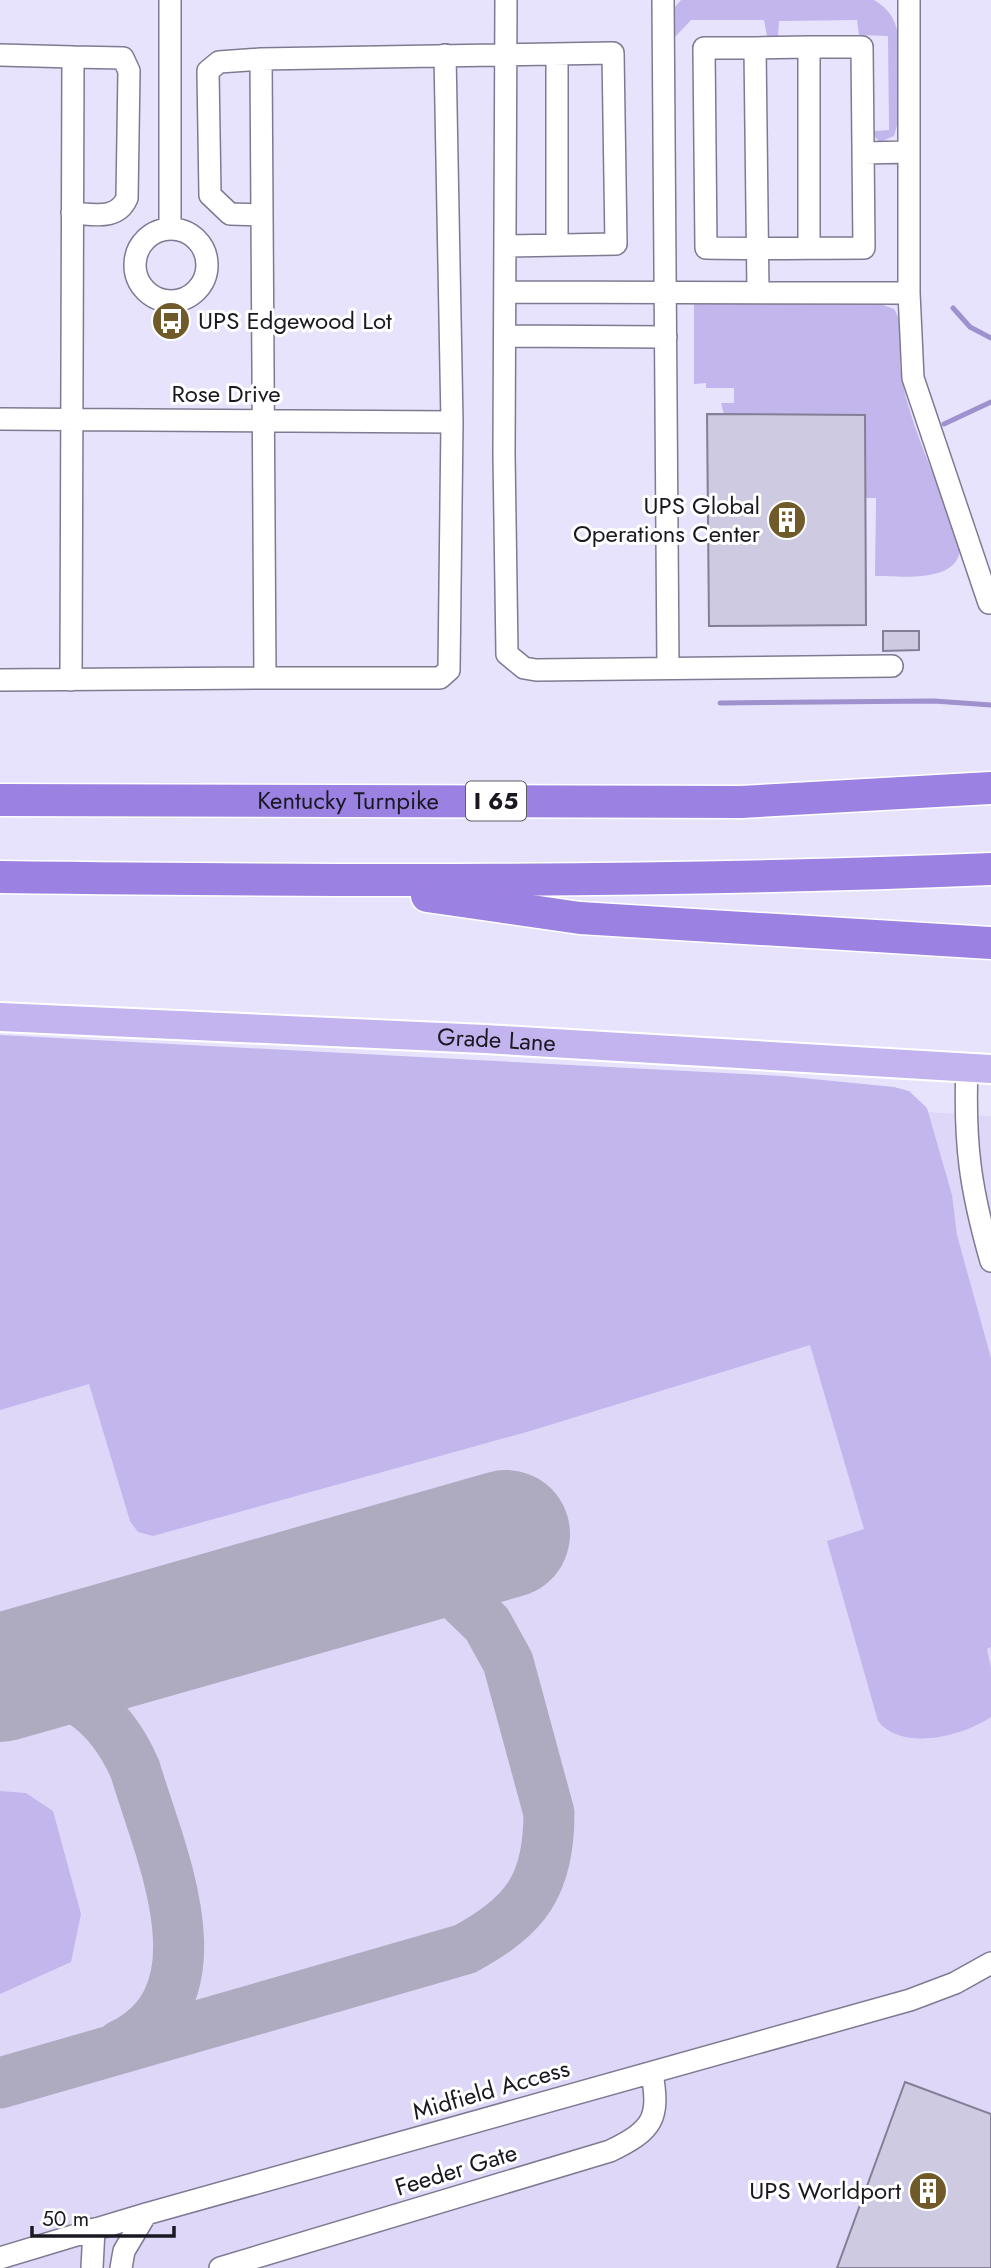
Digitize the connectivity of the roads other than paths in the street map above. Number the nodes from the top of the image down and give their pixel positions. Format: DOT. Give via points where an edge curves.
graph roads {
  1 [pos="170,0"];
  2 [pos="506,0"];
  3 [pos="663,0"];
  4 [pos="909,0"];
  5 [pos="808,47"];
  6 [pos="755,48"];
  7 [pos="506,54"];
  8 [pos="557,54"];
  9 [pos="0,55"];
  10 [pos="445,55"];
  11 [pos="73,57"];
  12 [pos="261,59"];
  13 [pos="909,152"];
  14 [pos="863,153"];
  15 [pos="72,213"];
  16 [pos="262,215"];
  17 [pos="170,229"];
  18 [pos="557,245"];
  19 [pos="505,246"];
  20 [pos="758,248"];
  21 [pos="809,248"];
  22 [pos="505,292"];
  23 [pos="666,292"];
  24 [pos="758,292"];
  25 [pos="909,293"];
  26 [pos="505,336"];
  27 [pos="666,337"];
  28 [pos="0,419"];
  29 [pos="71,420"];
  30 [pos="265,421"];
  31 [pos="452,422"];
  32 [pos="989,603"];
  33 [pos="892,666"];
  34 [pos="668,668"];
  35 [pos="265,678"];
  36 [pos="0,680"];
  37 [pos="71,680"];
  38 [pos="991,788"];
  39 [pos="0,800"];
  40 [pos="991,869"];
  41 [pos="0,877"];
  42 [pos="325,881"];
  43 [pos="991,943"];
  44 [pos="0,1017"];
  45 [pos="979,1067"];
  46 [pos="991,1261"];
  47 [pos="991,1963"];
  48 [pos="652,2073"];
  49 [pos="146,2214"];
  50 [pos="94,2229"];
  51 [pos="0,2258"];
  52 [pos="33,2258"];
  53 [pos="92,2268"];
  54 [pos="121,2268"];
  55 [pos="220,2268"];
  1 -- 17 [label="street"];
  2 -- 7 [label="street"];
  3 -- 23 [label="street"];
  4 -- 13 [label="street"];
  5 -- 6 [label="street"];
  5 -- 14 [label="street" via="862,47"];
  5 -- 21 [label="street"];
  6 -- 20 [label="street"];
  6 -- 20 [label="street" via="704,48 706,248"];
  7 -- 8 [label="street"];
  7 -- 10 [label="street"];
  7 -- 19 [label="street"];
  8 -- 18 [label="street"];
  8 -- 18 [label="street" via="613,53 616,244"];
  9 -- 11 [label="street"];
  10 -- 12 [label="street"];
  10 -- 31 [label="street"];
  11 -- 15 [label="street"];
  11 -- 15 [label="street" via="123,58 129,71 127,198 112,215"];
  12 -- 16 [label="street"];
  12 -- 16 [label="street" via="219,62 208,71 210,195 230,214"];
  13 -- 14 [label="street"];
  13 -- 25 [label="street"];
  14 -- 21 [label="street" via="863,248"];
  15 -- 29 [label="street"];
  16 -- 30 [label="street"];
  18 -- 19 [label="street"];
  19 -- 22 [label="street"];
  20 -- 21 [label="street"];
  20 -- 24 [label="street"];
  22 -- 23 [label="street"];
  22 -- 26 [label="street"];
  23 -- 24 [label="street"];
  23 -- 27 [label="street"];
  24 -- 25 [label="street"];
  25 -- 32 [label="street" via="913,378"];
  26 -- 27 [label="street"];
  26 -- 34 [label="street" via="508,654 524,668 536,670"];
  27 -- 34 [label="street"];
  28 -- 29 [label="street, Rose Drive"];
  29 -- 30 [label="street, Rose Drive"];
  29 -- 37 [label="street"];
  30 -- 31 [label="street, Rose Drive"];
  30 -- 35 [label="street"];
  31 -- 35 [label="street" via="449,670 440,678"];
  33 -- 34 [label="street"];
  35 -- 37 [label="street"];
  36 -- 37 [label="street"];
  38 -- 39 [label="highway, Kentucky Turnpike / I 65" via="741,802"];
  40 -- 42 [label="highway" via="743,878"];
  41 -- 42 [label="highway"];
  42 -- 43 [label="highway" via="580,918"];
  44 -- 45 [label="main road, Grade Lane"];
  45 -- 46 [label="street" via="965,1142"];
  47 -- 48 [label="street, Midfield Access" via="910,2000"];
  48 -- 49 [label="street, Midfield Access"];
  48 -- 55 [label="street, Feeder Gate" via="657,2104 653,2118 628,2143"];
  49 -- 50 [label="street, Midfield Access"];
  49 -- 54 [label="street" via="124,2251"];
  50 -- 52 [label="street, Midfield Access"];
  50 -- 53 [label="street"];
  51 -- 52 [label="street, Midfield Access"];
}
